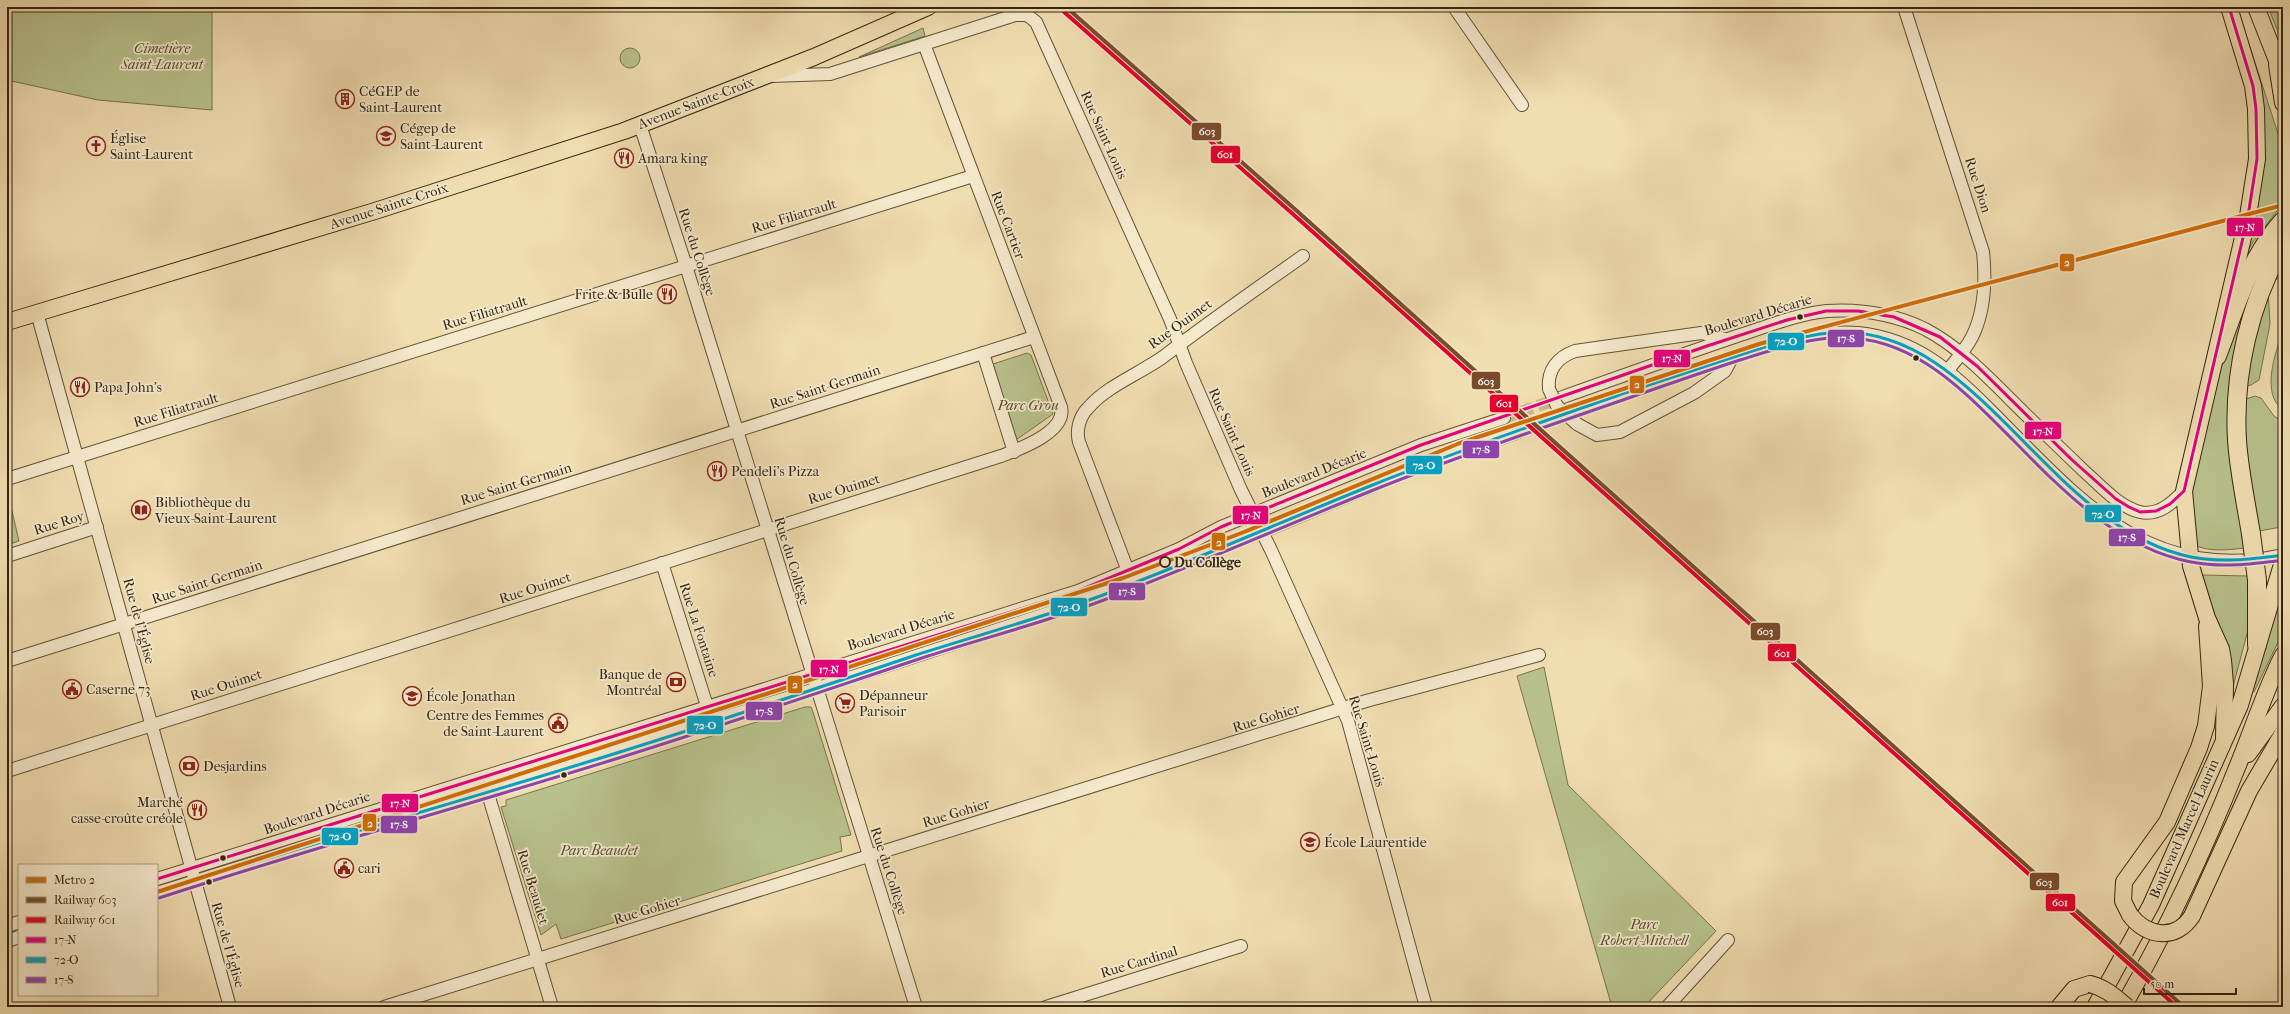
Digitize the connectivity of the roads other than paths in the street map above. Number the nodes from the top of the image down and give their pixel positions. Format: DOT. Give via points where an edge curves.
graph roads {
  1 [pos="928,7"];
  2 [pos="1454,7"];
  3 [pos="1904,7"];
  4 [pos="2229,7"];
  5 [pos="2256,7"];
  6 [pos="1029,16"];
  7 [pos="924,44"];
  8 [pos="2276,59"];
  9 [pos="766,76"];
  10 [pos="2283,76"];
  11 [pos="2283,103"];
  12 [pos="1522,105"];
  13 [pos="640,125"];
  14 [pos="973,176"];
  15 [pos="2283,222"];
  16 [pos="2283,244"];
  17 [pos="1303,256"];
  18 [pos="686,266"];
  19 [pos="37,313"];
  20 [pos="7,322"];
  21 [pos="1034,337"];
  22 [pos="1727,340"];
  23 [pos="1179,344"];
  24 [pos="982,353"];
  25 [pos="1961,353"];
  26 [pos="2216,356"];
  27 [pos="1732,358"];
  28 [pos="1948,370"];
  29 [pos="1560,398"];
  30 [pos="1573,412"];
  31 [pos="1062,416"];
  32 [pos="1504,418"];
  33 [pos="737,430"];
  34 [pos="1519,432"];
  35 [pos="1014,452"];
  36 [pos="77,456"];
  37 [pos="7,479"];
  38 [pos="2184,491"];
  39 [pos="1253,514"];
  40 [pos="97,527"];
  41 [pos="767,530"];
  42 [pos="1262,532"];
  43 [pos="2283,555"];
  44 [pos="7,556"];
  45 [pos="2189,556"];
  46 [pos="2283,561"];
  47 [pos="662,563"];
  48 [pos="1128,571"];
  49 [pos="1132,583"];
  50 [pos="2207,618"];
  51 [pos="125,623"];
  52 [pos="2257,645"];
  53 [pos="1539,655"];
  54 [pos="2283,655"];
  55 [pos="7,661"];
  56 [pos="811,673"];
  57 [pos="816,689"];
  58 [pos="708,706"];
  59 [pos="2283,706"];
  60 [pos="1343,709"];
  61 [pos="152,725"];
  62 [pos="2283,732"];
  63 [pos="2224,738"];
  64 [pos="2236,770"];
  65 [pos="7,771"];
  66 [pos="483,777"];
  67 [pos="487,791"];
  68 [pos="869,856"];
  69 [pos="191,868"];
  70 [pos="158,879"];
  71 [pos="194,882"];
  72 [pos="158,893"];
  73 [pos="18,922"];
  74 [pos="7,926"];
  75 [pos="18,937"];
  76 [pos="1728,940"];
  77 [pos="7,941"];
  78 [pos="1241,946"];
  79 [pos="539,959"];
  80 [pos="230,1007"];
  81 [pos="384,1007"];
  82 [pos="552,1007"];
  83 [pos="916,1007"];
  84 [pos="1046,1007"];
  85 [pos="1426,1007"];
  86 [pos="1667,1007"];
  87 [pos="2059,1007"];
  88 [pos="2095,1007"];
  89 [pos="2123,1007"];
  90 [pos="2127,1007"];
  1 -- 9 [label="main road, Avenue Sainte-Croix" via="830,51"];
  2 -- 12 [label="street"];
  3 -- 25 [label="street, Rue Dion" via="1983,252 1982,307 1971,339"];
  4 -- 26 [label="main road" via="2253,86 2257,158 2251,201"];
  5 -- 8 [label="main road"];
  6 -- 7 [label="street, Avenue Sainte-Croix" via="1015,15"];
  6 -- 23 [label="street, Rue Saint-Louis" via="1039,28"];
  7 -- 9 [label="street, Avenue Sainte-Croix" via="827,75"];
  7 -- 14 [label="street, Rue Cartier"];
  8 -- 10 [label="main road"];
  8 -- 11 [label="main road"];
  9 -- 13 [label="main road, Avenue Sainte-Croix"];
  13 -- 18 [label="street, Rue du Collège"];
  13 -- 19 [label="main road, Avenue Sainte-Croix" via="375,211"];
  14 -- 18 [label="street, Rue Filiatrault"];
  14 -- 21 [label="street, Rue Cartier"];
  15 -- 26 [label="highway" via="2267,239 2250,268"];
  16 -- 52 [label="highway, bridge" via="2255,309 2245,344 2240,377 2237,439 2257,580"];
  17 -- 23 [label="street, Rue Ouimet"];
  18 -- 33 [label="street, Rue du Collège"];
  18 -- 36 [label="street, Rue Filiatrault"];
  19 -- 20 [label="main road, Avenue Sainte-Croix"];
  19 -- 36 [label="street, Rue de l'Église"];
  21 -- 24 [label="street, Rue Saint-Germain"];
  21 -- 31 [label="street, Rue Cartier" via="1061,407"];
  22 -- 25 [label="street, Boulevard Décarie" via="1811,314 1858,311 1914,325 1940,337"];
  22 -- 27 [label="street, bridge" via="1701,334 1575,352 1562,357 1553,367 1549,377 1549,389 1554,402 1585,430 1602,435 1620,432 1694,393 1725,370"];
  22 -- 29 [label="street, Boulevard Décarie"];
  23 -- 39 [label="street, Rue Saint-Louis"];
  23 -- 48 [label="street, Rue Ouimet" via="1094,403 1086,410 1080,421 1079,442"];
  24 -- 33 [label="street, Rue Saint-Germain"];
  24 -- 35 [label="street"];
  25 -- 28 [label="street, Rue Dion"];
  25 -- 38 [label="street, Boulevard Décarie" via="2071,459 2123,504 2140,512 2156,511 2170,504"];
  26 -- 38 [label="main road"];
  27 -- 28 [label="street" via="1796,339 1851,333 1893,340 1927,356"];
  27 -- 30 [label="street"];
  28 -- 45 [label="street" via="2106,519 2144,541"];
  31 -- 35 [label="street, Rue Ouimet" via="1054,429"];
  32 -- 39 [label="street, Boulevard Décarie" via="1421,445"];
  33 -- 41 [label="street, Rue du Collège"];
  33 -- 51 [label="street, Rue Saint-Germain"];
  34 -- 42 [label="street, Boulevard Décarie" via="1410,470"];
  35 -- 41 [label="street, Rue Ouimet"];
  36 -- 37 [label="street, Rue Filiatrault"];
  36 -- 40 [label="street, Rue de l'Église"];
  38 -- 45 [label="main road"];
  39 -- 42 [label="street, Rue Saint-Louis"];
  39 -- 48 [label="street, Boulevard Décarie"];
  40 -- 44 [label="street, Rue Roy"];
  40 -- 51 [label="street, Rue de l'Église"];
  41 -- 47 [label="street, Rue Ouimet"];
  41 -- 56 [label="street, Rue du Collège"];
  42 -- 49 [label="street, Boulevard Décarie"];
  42 -- 60 [label="street, Rue Saint-Louis"];
  43 -- 45 [label="street" via="2238,560"];
  45 -- 50 [label="main road"];
  46 -- 52 [label="main road, Boulevard Marcel-Laurin"];
  47 -- 58 [label="street, Rue La Fontaine"];
  47 -- 61 [label="street, Rue Ouimet"];
  48 -- 49 [label="street"];
  48 -- 56 [label="street, Boulevard Décarie" via="1078,591"];
  49 -- 57 [label="street, Boulevard Décarie" via="1079,603"];
  50 -- 62 [label="main road, bridge" via="2211,686 2206,726 2167,822 2124,882 2123,901 2130,915 2143,928 2161,934 2179,930 2192,916 2248,791"];
  50 -- 63 [label="main road" via="2221,649 2225,671"];
  51 -- 55 [label="street, Rue Saint-Germain"];
  51 -- 61 [label="street, Rue de l'Église"];
  52 -- 63 [label="main road, Boulevard Marcel-Laurin" via="2244,695"];
  53 -- 60 [label="street, Rue Gohier"];
  54 -- 64 [label="main road, Boulevard Marcel-Laurin"];
  56 -- 57 [label="street, Rue du Collège"];
  56 -- 58 [label="street, Boulevard Décarie"];
  57 -- 67 [label="street, Boulevard Décarie"];
  57 -- 68 [label="street, Rue du Collège"];
  58 -- 66 [label="street, Boulevard Décarie"];
  59 -- 64 [label="main road"];
  60 -- 68 [label="street, Rue Gohier"];
  60 -- 85 [label="street, Rue Saint-Louis"];
  61 -- 65 [label="street, Rue Ouimet"];
  61 -- 69 [label="street, Rue de l'Église"];
  63 -- 88 [label="main road, Boulevard Marcel-Laurin" via="2154,899"];
  64 -- 89 [label="main road, Boulevard Marcel-Laurin" via="2161,937"];
  66 -- 67 [label="street, Rue Beaudet"];
  66 -- 69 [label="street, Boulevard Décarie"];
  67 -- 71 [label="street, Boulevard Décarie"];
  67 -- 79 [label="street, Rue Beaudet"];
  68 -- 79 [label="street, Rue Gohier"];
  68 -- 83 [label="street, Rue du Collège"];
  69 -- 70 [label="street, Boulevard Décarie"];
  69 -- 71 [label="street, Rue de l'Église"];
  71 -- 72 [label="street, Boulevard Décarie"];
  71 -- 80 [label="street, Rue de l'Église"];
  73 -- 74 [label="street"];
  75 -- 77 [label="street"];
  76 -- 86 [label="street"];
  78 -- 84 [label="street, Rue Cardinal"];
  79 -- 81 [label="street, Rue Gohier"];
  79 -- 82 [label="street, Rue Beaudet"];
  87 -- 90 [label="main road, bridge" via="2074,989 2090,984 2111,992"];
}
